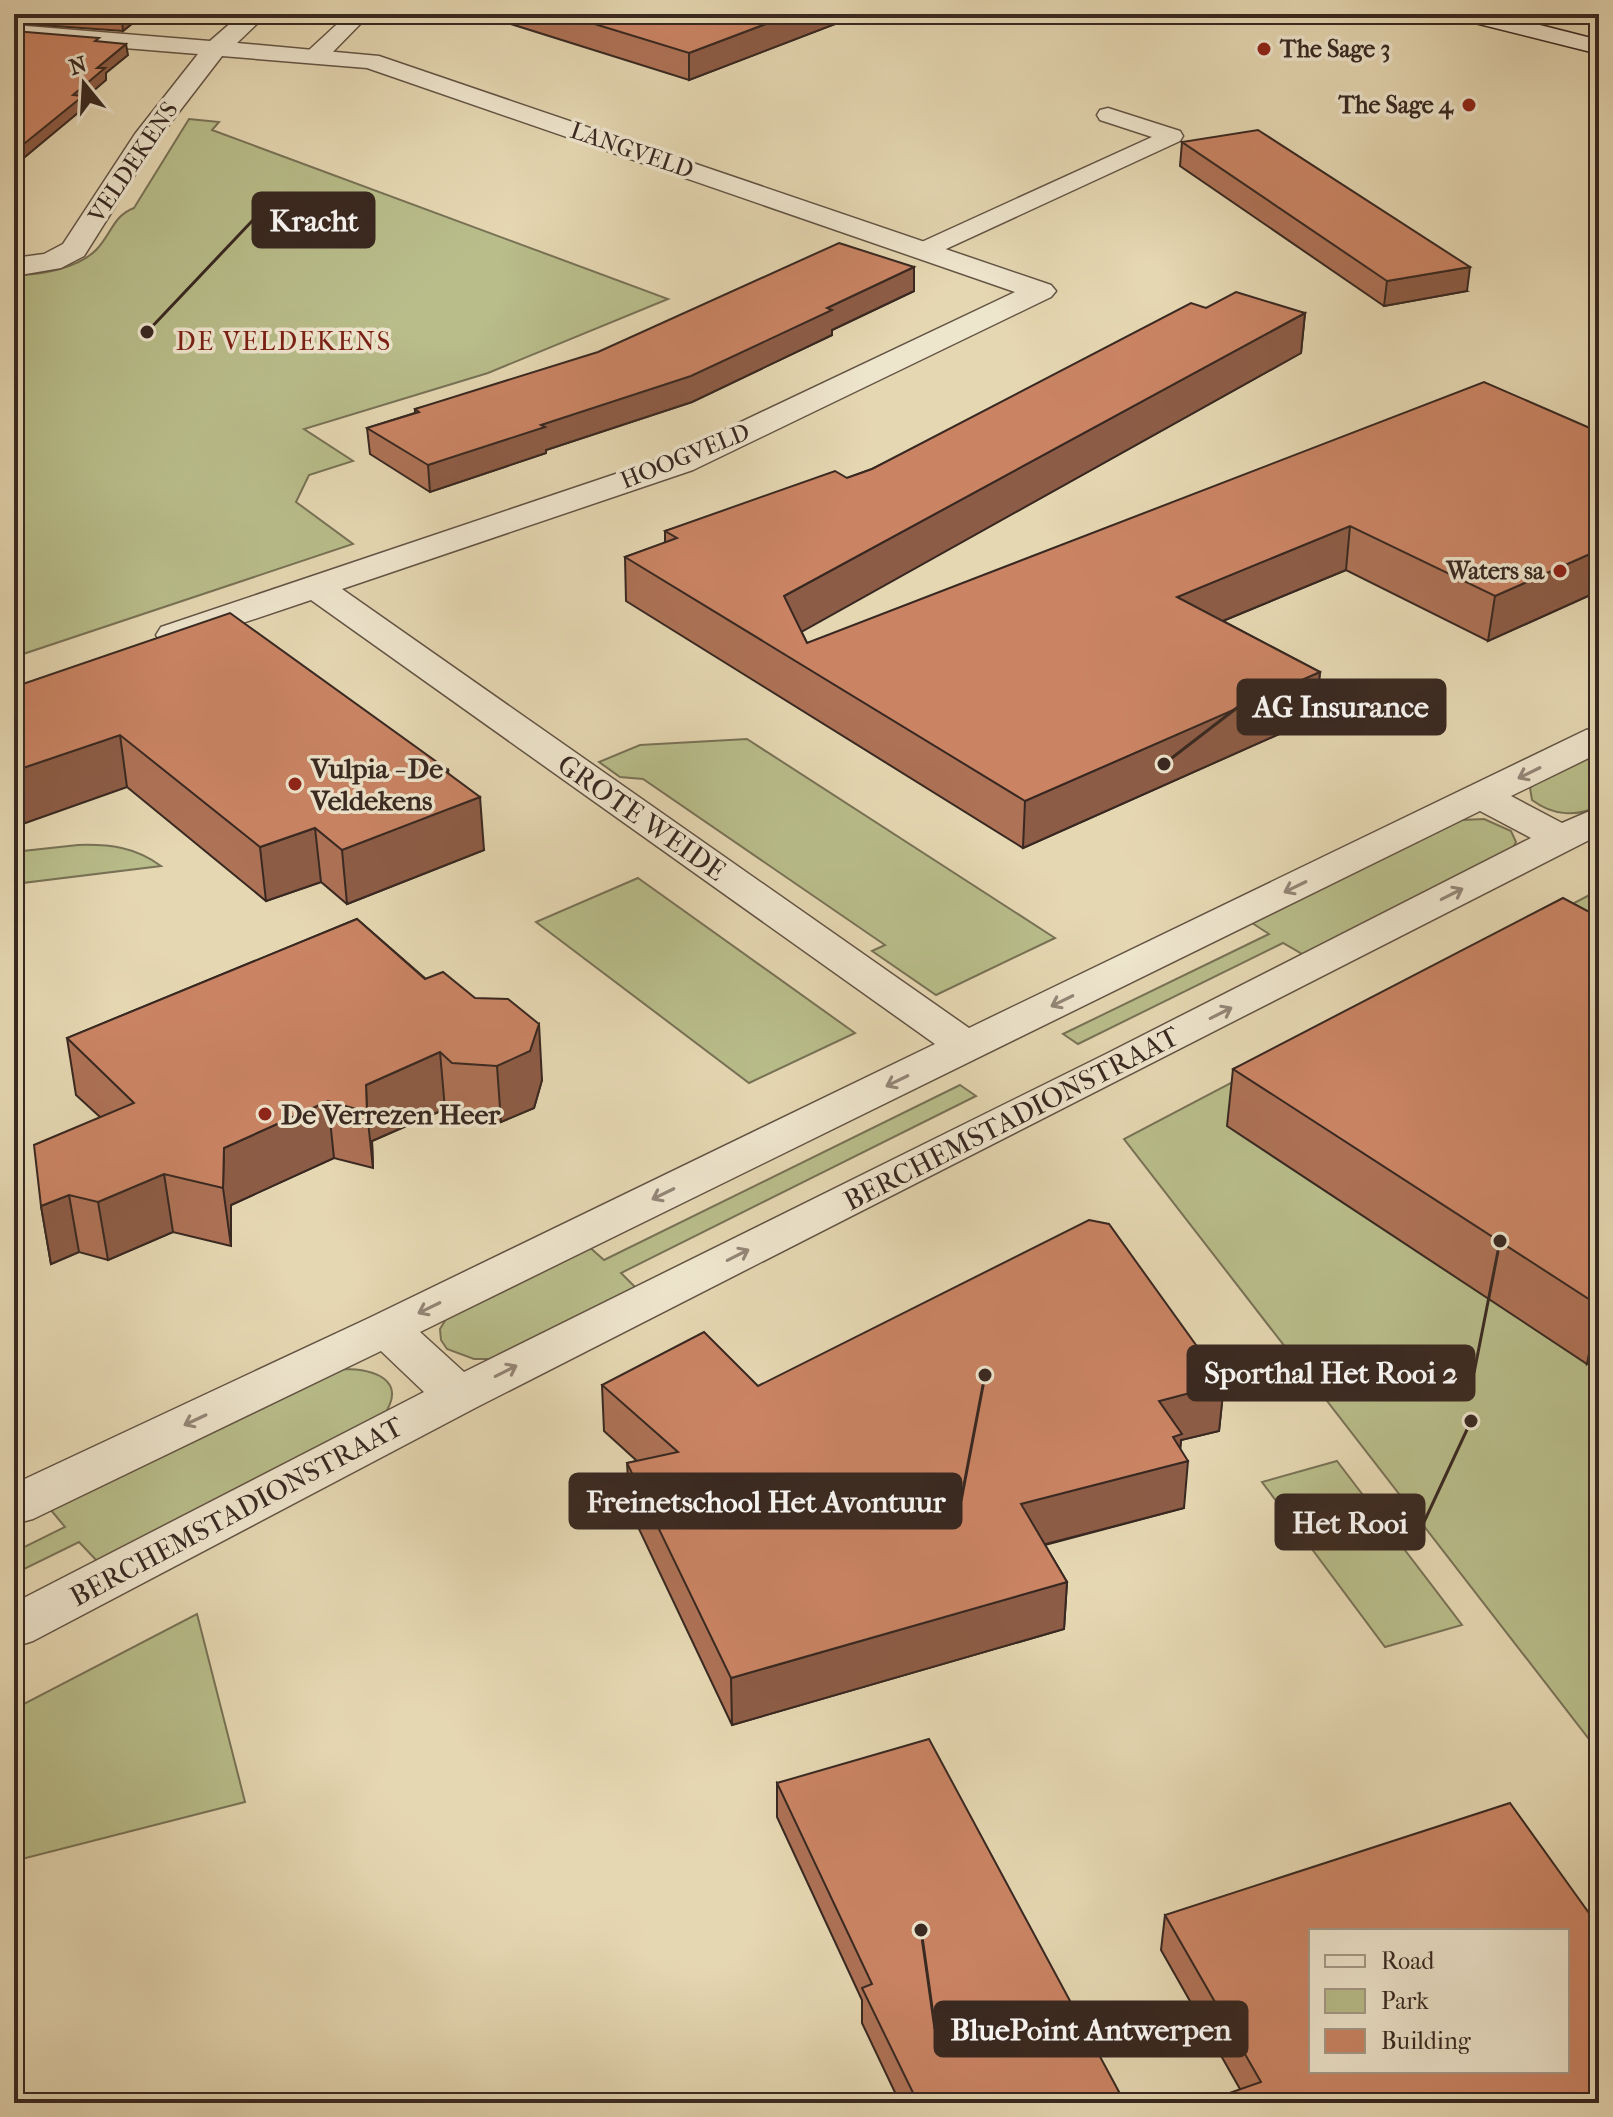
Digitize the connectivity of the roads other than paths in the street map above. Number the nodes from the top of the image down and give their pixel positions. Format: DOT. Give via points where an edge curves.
graph roads {
  1 [pos="221,14"];
  2 [pos="255,14"];
  3 [pos="360,14"];
  4 [pos="1468,14"];
  5 [pos="14,32"];
  6 [pos="1599,47"];
  7 [pos="216,48"];
  8 [pos="317,55"];
  9 [pos="1108,115"];
  10 [pos="924,250"];
  11 [pos="14,267"];
  12 [pos="1041,291"];
  13 [pos="316,587"];
  14 [pos="147,644"];
  15 [pos="1599,738"];
  16 [pos="1481,796"];
  17 [pos="1580,828"];
  18 [pos="967,1047"];
  19 [pos="386,1329"];
  20 [pos="459,1395"];
  21 [pos="14,1506"];
  22 [pos="14,1627"];
  1 -- 7 [label="street" via="199,33"];
  2 -- 7 [label="street, VELDEKENS"];
  3 -- 8 [label="lane"];
  4 -- 6 [label="street"];
  5 -- 7 [label="street, LANGVELD"];
  7 -- 8 [label="street, LANGVELD"];
  7 -- 11 [label="street, VELDEKENS" via="144,140 74,250 43,264"];
  8 -- 10 [label="street, LANGVELD" via="370,61"];
  9 -- 10 [label="lane" via="1172,136"];
  10 -- 12 [label="street, LANGVELD"];
  12 -- 13 [label="street, HOOGVELD" via="681,463"];
  13 -- 14 [label="street, HOOGVELD"];
  13 -- 18 [label="street, GROTE WEIDE"];
  15 -- 16 [label="street, one-way"];
  16 -- 17 [label="street, BERCHEMSTADIONSTRAAT"];
  16 -- 18 [label="street, one-way"];
  20 -- 17 [label="street, BERCHEMSTADIONSTRAAT, one-way"];
  18 -- 19 [label="street, one-way"];
  19 -- 20 [label="street"];
  19 -- 21 [label="street, one-way"];
  20 -- 22 [label="street, BERCHEMSTADIONSTRAAT"];
}
